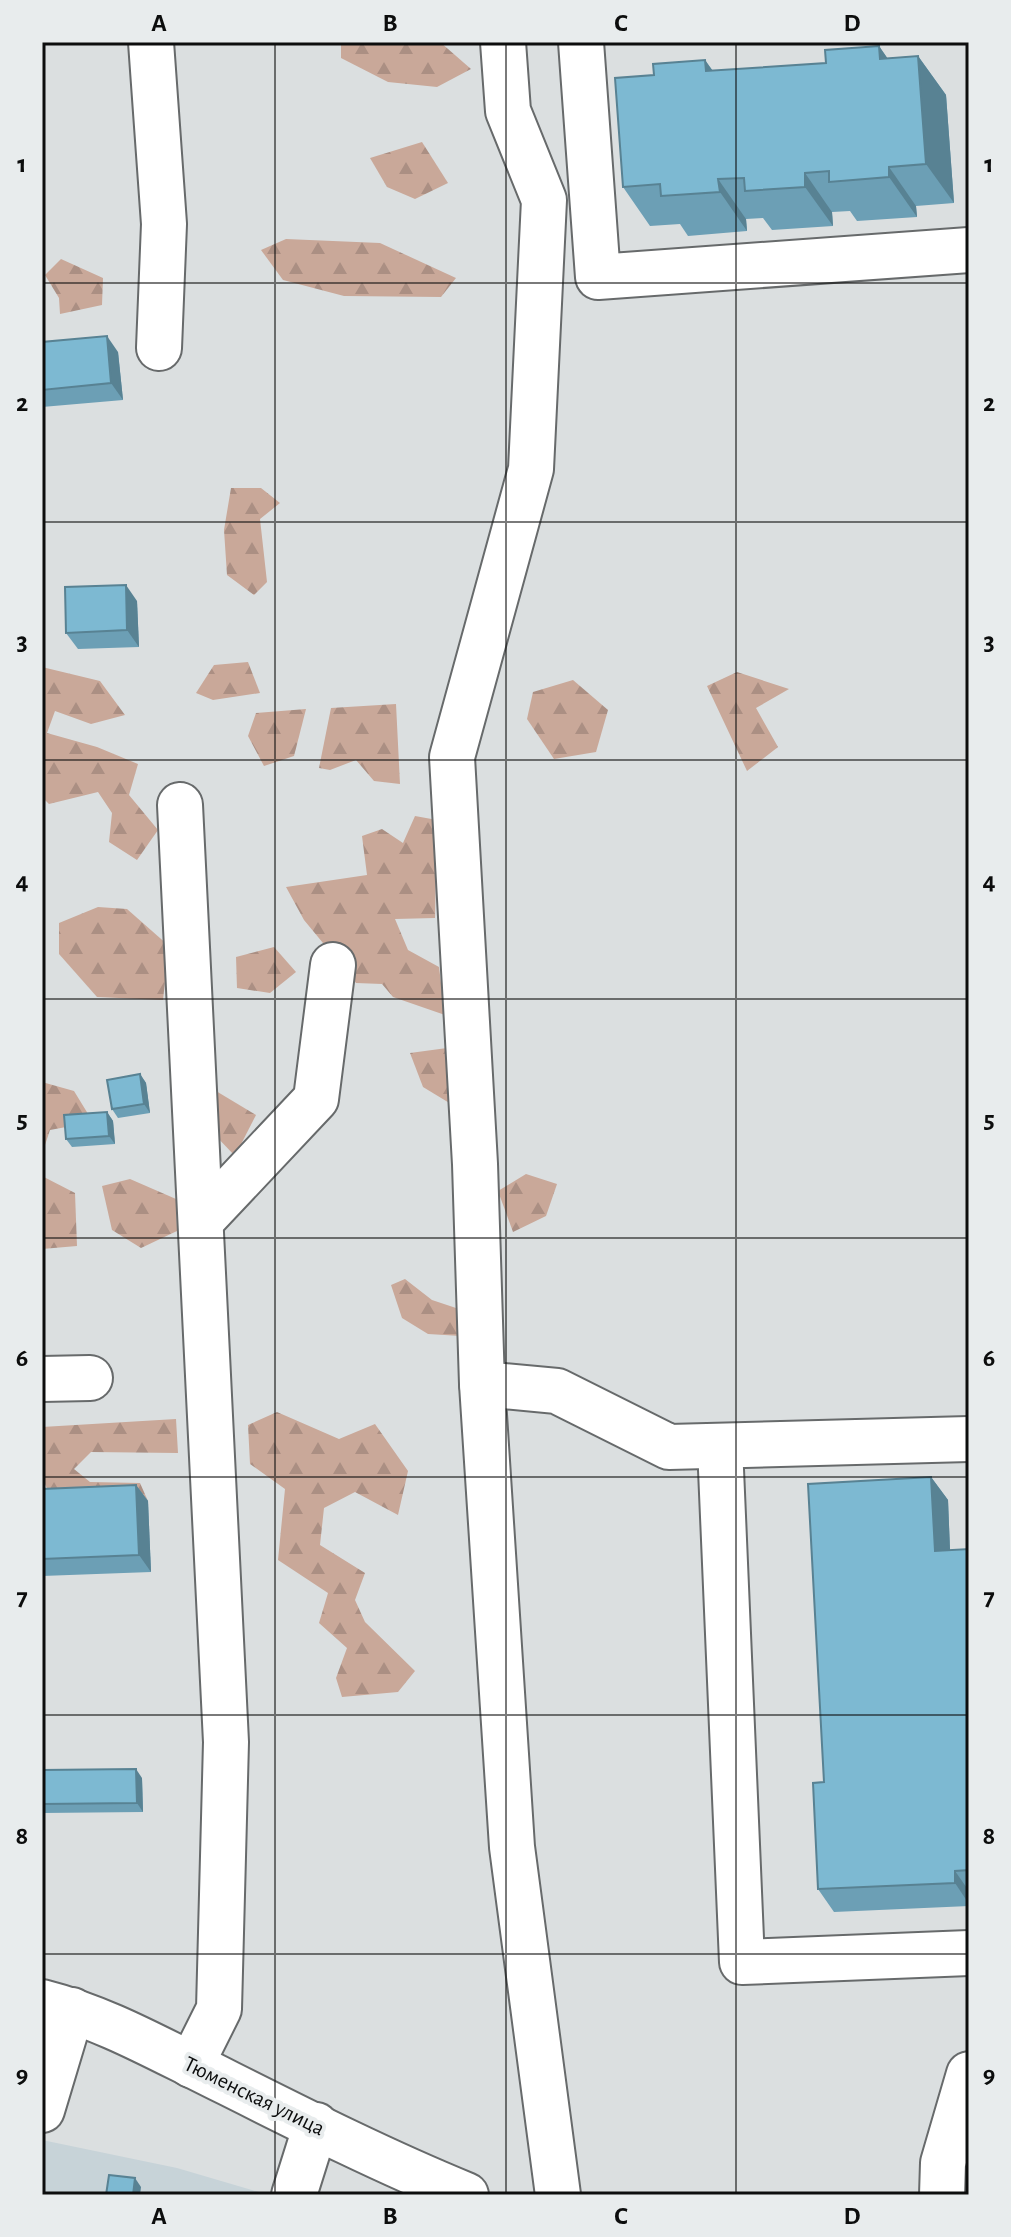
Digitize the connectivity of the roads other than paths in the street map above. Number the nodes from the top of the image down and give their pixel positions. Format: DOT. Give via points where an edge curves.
graph roads {
  1 [pos="151,42"];
  2 [pos="503,42"];
  3 [pos="581,42"];
  4 [pos="969,250"];
  5 [pos="159,348"];
  6 [pos="180,805"];
  7 [pos="333,965"];
  8 [pos="202,1220"];
  9 [pos="90,1378"];
  10 [pos="42,1379"];
  11 [pos="482,1384"];
  12 [pos="969,1439"];
  13 [pos="720,1446"];
  14 [pos="969,1953"];
  15 [pos="57,2006"];
  16 [pos="191,2065"];
  17 [pos="969,2074"];
  18 [pos="42,2110"];
  19 [pos="316,2125"];
  20 [pos="294,2195"];
  21 [pos="466,2195"];
  22 [pos="558,2195"];
  23 [pos="942,2195"];
  1 -- 5 [label="street" via="164,224"];
  2 -- 11 [label="street" via="508,111 544,200 531,469 452,757"];
  3 -- 4 [label="street" via="598,277"];
  6 -- 8 [label="street"];
  7 -- 8 [label="street" via="316,1099"];
  8 -- 16 [label="street" via="226,1742 219,2009"];
  9 -- 10 [label="street"];
  11 -- 13 [label="street" via="557,1391 669,1447"];
  11 -- 22 [label="street" via="512,1847"];
  12 -- 13 [label="street"];
  13 -- 14 [label="street" via="742,1962"];
  15 -- 16 [label="street, Тюменская улица" via="139,2036"];
  15 -- 18 [label="street"];
  16 -- 19 [label="street, Тюменская улица"];
  17 -- 23 [label="street" via="943,2163"];
  19 -- 20 [label="street"];
  19 -- 21 [label="street, Тюменская улица"];
}
